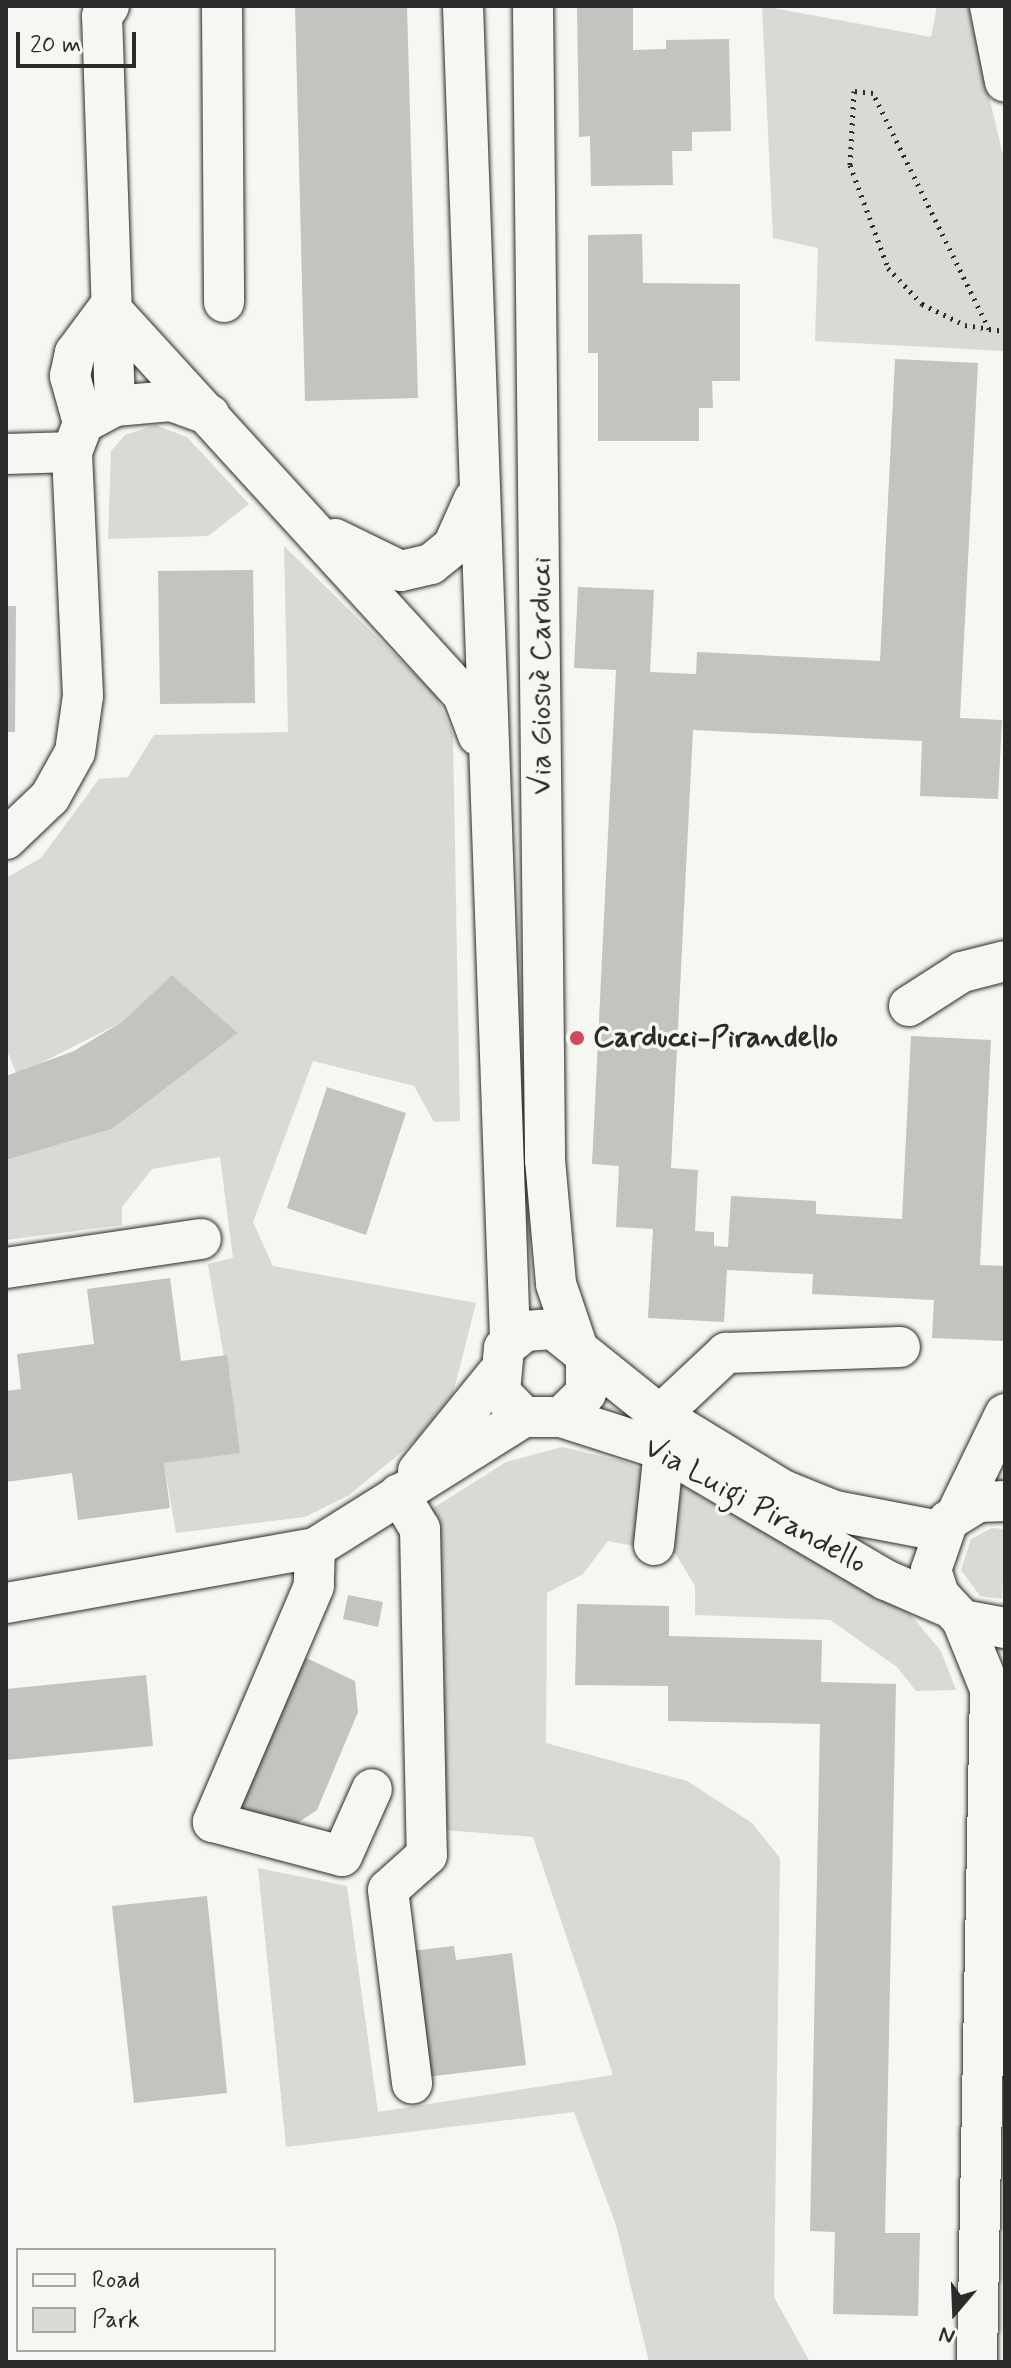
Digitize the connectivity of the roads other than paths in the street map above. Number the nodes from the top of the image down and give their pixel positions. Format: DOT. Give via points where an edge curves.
graph roads {
  1 [pos="109,6"];
  2 [pos="222,6"];
  3 [pos="463,6"];
  4 [pos="533,6"];
  5 [pos="990,6"];
  6 [pos="1005,82"];
  7 [pos="224,302"];
  8 [pos="109,307"];
  9 [pos="473,376"];
  10 [pos="540,376"];
  11 [pos="214,417"];
  12 [pos="90,427"];
  13 [pos="6,454"];
  14 [pos="476,495"];
  15 [pos="317,530"];
  16 [pos="487,759"];
  17 [pos="6,839"];
  18 [pos="1005,961"];
  19 [pos="909,1006"];
  20 [pos="201,1239"];
  21 [pos="6,1268"];
  22 [pos="900,1347"];
  23 [pos="581,1350"];
  24 [pos="503,1358"];
  25 [pos="1005,1414"];
  26 [pos="542,1417"];
  27 [pos="662,1433"];
  28 [pos="399,1494"];
  29 [pos="1004,1499"];
  30 [pos="949,1522"];
  31 [pos="654,1545"];
  32 [pos="315,1548"];
  33 [pos="6,1603"];
  34 [pos="954,1613"];
  35 [pos="1005,1628"];
  36 [pos="372,1789"];
  37 [pos="412,2084"];
  38 [pos="992,2313"];
  39 [pos="977,2362"];
  1 -- 8 [label="street" via="102,16"];
  2 -- 7 [label="street"];
  3 -- 9 [label="street, Via Giosuè Carducci"];
  4 -- 10 [label="street, Via Giosuè Carducci"];
  5 -- 6 [label="street"];
  8 -- 11 [label="street"];
  8 -- 12 [label="street" via="75,353 70,376"];
  9 -- 10 [label="street"];
  9 -- 14 [label="street, Via Giosuè Carducci"];
  10 -- 23 [label="street, Via Giosuè Carducci" via="545,1160 556,1284"];
  11 -- 12 [label="street" via="171,401"];
  11 -- 15 [label="street"];
  12 -- 13 [label="street"];
  12 -- 17 [label="street" via="83,696 75,752 50,797"];
  14 -- 15 [label="street" via="453,546 416,568 401,571"];
  14 -- 16 [label="street, Via Giosuè Carducci"];
  15 -- 16 [label="street" via="463,695"];
  16 -- 24 [label="street, Via Giosuè Carducci"];
  18 -- 19 [label="street" via="962,972"];
  20 -- 21 [label="street"];
  22 -- 27 [label="street" via="726,1353"];
  23 -- 24 [label="street" via="544,1328"];
  23 -- 26 [label="street" via="586,1393"];
  23 -- 27 [label="street, Via Luigi Pirandello"];
  24 -- 26 [label="street" via="504,1400"];
  24 -- 28 [label="street"];
  25 -- 30 [label="street"];
  26 -- 27 [label="street, Via Luigi Pirandello"];
  26 -- 28 [label="street"];
  27 -- 30 [label="street, Via Luigi Pirandello" via="835,1511"];
  27 -- 31 [label="street"];
  27 -- 34 [label="street, Via Luigi Pirandello" via="886,1580"];
  28 -- 32 [label="street"];
  28 -- 37 [label="street" via="420,1529 421,1544 427,1855 388,1890"];
  29 -- 30 [label="street"];
  30 -- 34 [label="street" via="931,1570"];
  32 -- 33 [label="street"];
  32 -- 36 [label="street" via="314,1586 213,1822 342,1856"];
  34 -- 35 [label="street, Via Luigi Pirandello"];
  34 -- 38 [label="street" via="990,1689"];
  38 -- 39 [label="street"];
}
